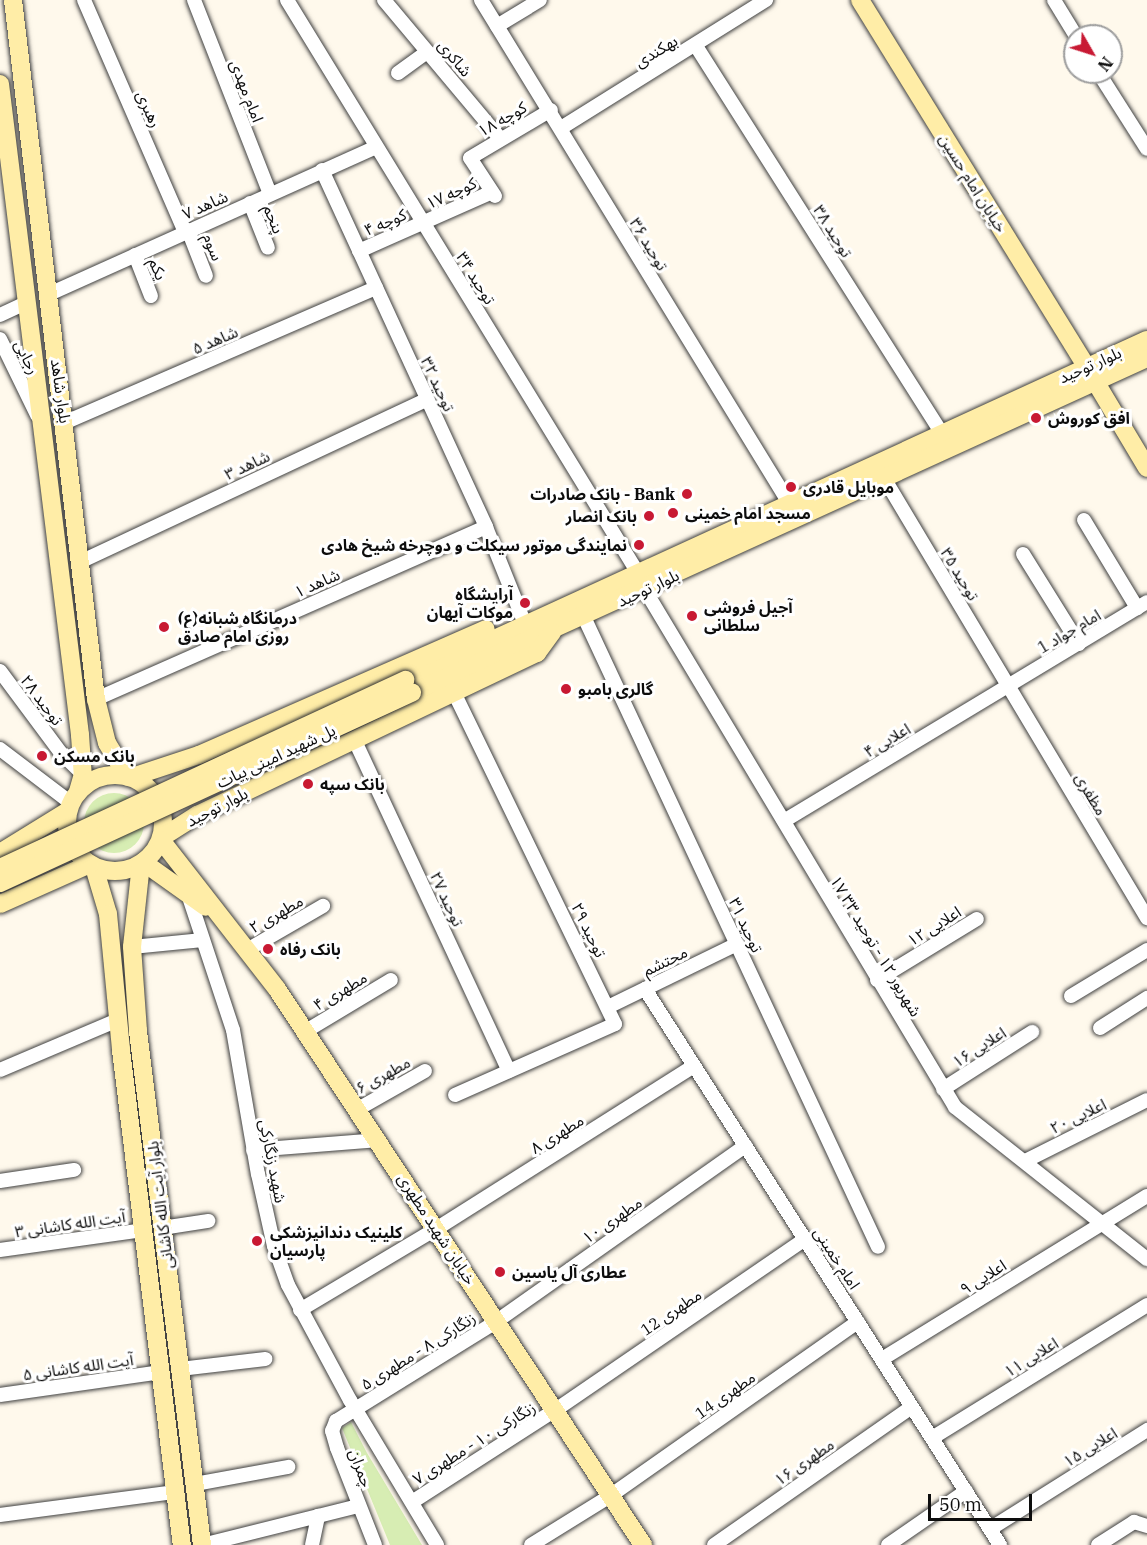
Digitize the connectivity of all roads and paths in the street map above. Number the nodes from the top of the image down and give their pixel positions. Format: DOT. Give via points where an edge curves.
graph roads {
  1 [pos="13,0"];
  2 [pos="84,0"];
  3 [pos="194,0"];
  4 [pos="287,0"];
  5 [pos="384,0"];
  6 [pos="482,0"];
  7 [pos="540,0"];
  8 [pos="766,0"];
  9 [pos="860,0"];
  10 [pos="1054,0"];
  11 [pos="1069,24"];
  12 [pos="497,26"];
  13 [pos="696,46"];
  14 [pos="428,52"];
  15 [pos="398,73"];
  16 [pos="0,84"];
  17 [pos="1106,84"];
  18 [pos="551,110"];
  19 [pos="561,128"];
  20 [pos="500,138"];
  21 [pos="376,147"];
  22 [pos="1147,149"];
  23 [pos="322,170"];
  24 [pos="270,194"];
  25 [pos="494,194"];
  26 [pos="250,203"];
  27 [pos="423,224"];
  28 [pos="186,231"];
  29 [pos="268,248"];
  30 [pos="359,251"];
  31 [pos="135,255"];
  32 [pos="206,276"];
  33 [pos="376,288"];
  34 [pos="48,295"];
  35 [pos="151,296"];
  36 [pos="26,303"];
  37 [pos="0,315"];
  38 [pos="0,339"];
  39 [pos="1147,340"];
  40 [pos="1147,358"];
  41 [pos="1091,374"];
  42 [pos="426,400"];
  43 [pos="41,422"];
  44 [pos="66,422"];
  45 [pos="942,433"];
  46 [pos="1147,468"];
  47 [pos="884,478"];
  48 [pos="789,503"];
  49 [pos="1084,520"];
  50 [pos="486,527"];
  51 [pos="1023,555"];
  52 [pos="82,561"];
  53 [pos="638,573"];
  54 [pos="645,590"];
  55 [pos="1142,605"];
  56 [pos="584,617"];
  57 [pos="523,619"];
  58 [pos="553,631"];
  59 [pos="1079,644"];
  60 [pos="0,671"];
  61 [pos="408,686"];
  62 [pos="1007,687"];
  63 [pos="455,694"];
  64 [pos="96,699"];
  65 [pos="103,731"];
  66 [pos="81,739"];
  67 [pos="356,741"];
  68 [pos="0,749"];
  69 [pos="199,755"];
  70 [pos="83,774"];
  71 [pos="130,776"];
  72 [pos="72,802"];
  73 [pos="220,804"];
  74 [pos="783,821"];
  75 [pos="161,839"];
  76 [pos="8,850"];
  77 [pos="142,863"];
  78 [pos="92,866"];
  79 [pos="0,868"];
  80 [pos="0,883"];
  81 [pos="32,889"];
  82 [pos="188,894"];
  83 [pos="0,904"];
  84 [pos="322,906"];
  85 [pos="134,918"];
  86 [pos="222,918"];
  87 [pos="1147,918"];
  88 [pos="109,919"];
  89 [pos="977,919"];
  90 [pos="203,940"];
  91 [pos="737,944"];
  92 [pos="132,947"];
  93 [pos="247,950"];
  94 [pos="1147,950"];
  95 [pos="391,980"];
  96 [pos="877,980"];
  97 [pos="645,989"];
  98 [pos="1071,996"];
  99 [pos="1147,998"];
  100 [pos="608,1007"];
  101 [pos="118,1020"];
  102 [pos="1100,1028"];
  103 [pos="306,1031"];
  104 [pos="1032,1032"];
  105 [pos="694,1066"];
  106 [pos="0,1070"];
  107 [pos="425,1071"];
  108 [pos="509,1071"];
  109 [pos="944,1089"];
  110 [pos="455,1095"];
  111 [pos="1147,1100"];
  112 [pos="358,1108"];
  113 [pos="379,1140"];
  114 [pos="745,1146"];
  115 [pos="253,1150"];
  116 [pos="1024,1161"];
  117 [pos="74,1170"];
  118 [pos="0,1180"];
  119 [pos="1147,1196"];
  120 [pos="208,1221"];
  121 [pos="1103,1222"];
  122 [pos="153,1229"];
  123 [pos="436,1229"];
  124 [pos="805,1239"];
  125 [pos="878,1247"];
  126 [pos="0,1250"];
  127 [pos="1147,1259"];
  128 [pos="1147,1305"];
  129 [pos="300,1310"];
  130 [pos="497,1321"];
  131 [pos="858,1322"];
  132 [pos="265,1359"];
  133 [pos="882,1359"];
  134 [pos="180,1369"];
  135 [pos="161,1372"];
  136 [pos="0,1395"];
  137 [pos="912,1407"];
  138 [pos="355,1408"];
  139 [pos="554,1411"];
  140 [pos="1147,1430"];
  141 [pos="932,1438"];
  142 [pos="288,1467"];
  143 [pos="195,1484"];
  144 [pos="966,1491"];
  145 [pos="175,1492"];
  146 [pos="610,1496"];
  147 [pos="412,1502"];
  148 [pos="358,1506"];
  149 [pos="0,1515"];
  150 [pos="318,1516"];
  151 [pos="1147,1526"];
  152 [pos="990,1529"];
  153 [pos="182,1545"];
  154 [pos="202,1545"];
  155 [pos="312,1545"];
  156 [pos="375,1545"];
  157 [pos="437,1545"];
  158 [pos="531,1545"];
  159 [pos="643,1545"];
  160 [pos="714,1545"];
  161 [pos="888,1545"];
  162 [pos="1000,1545"];
  163 [pos="1098,1545"];
  1 -- 34 [label="main road, بلوار شاهد"];
  2 -- 28 [label="street, رهبری"];
  3 -- 24 [label="street, امام مهدی"];
  4 -- 21 [label="street, توحید ۳۴"];
  5 -- 14 [label="street, شاکری"];
  6 -- 12 [label="street, توحید ۳۶"];
  7 -- 12 [label="street"];
  8 -- 13 [label="street, بهکندی"];
  9 -- 41 [label="main road, خیابان امام حسین"];
  10 -- 11 [label="street"];
  12 -- 18 [label="street, توحید ۳۶"];
  13 -- 19 [label="street, بهکندی"];
  13 -- 45 [label="street, توحید ۳۸"];
  14 -- 15 [label="street"];
  14 -- 20 [label="street, شاکری"];
  16 -- 36 [label="main road, بلوار شاهد"];
  17 -- 22 [label="street"];
  18 -- 19 [label="street, توحید ۳۶"];
  18 -- 20 [label="street, کوچه ۱۸"];
  19 -- 48 [label="street, توحید ۳۶"];
  20 -- 25 [label="street, کوچه ۱۸" via="470,158"];
  21 -- 23 [label="street, شاهد ۷"];
  21 -- 27 [label="street, توحید ۳۴"];
  23 -- 24 [label="street, شاهد ۷"];
  23 -- 30 [label="street, توحید ۳۲"];
  24 -- 26 [label="street, شاهد ۷"];
  25 -- 27 [label="street, کوچه ۱۷"];
  26 -- 28 [label="street, شاهد ۷"];
  26 -- 29 [label="street, پنجم"];
  27 -- 30 [label="street, کوچه ۴"];
  27 -- 53 [label="street, توحید ۳۴"];
  28 -- 31 [label="street, شاهد ۷"];
  28 -- 32 [label="street, سوم"];
  30 -- 33 [label="street, توحید ۳۲"];
  31 -- 34 [label="street, شاهد ۷"];
  31 -- 35 [label="street, یکم"];
  33 -- 42 [label="street, توحید ۳۲"];
  33 -- 44 [label="street, شاهد ۵"];
  34 -- 44 [label="main road, بلوار شاهد"];
  36 -- 37 [label="street"];
  36 -- 43 [label="main road, بلوار شاهد"];
  38 -- 43 [label="street, رجایی"];
  39 -- 41 [label="main road, بلوار توحید"];
  40 -- 41 [label="main road, بلوار توحید"];
  41 -- 45 [label="main road, بلوار توحید"];
  41 -- 46 [label="main road, خیابان امام حسین"];
  41 -- 47 [label="main road, بلوار توحید"];
  42 -- 50 [label="street, توحید ۳۲"];
  42 -- 52 [label="street, شاهد ۳"];
  43 -- 66 [label="main road, بلوار شاهد"];
  44 -- 52 [label="main road, بلوار شاهد"];
  45 -- 48 [label="main road, بلوار توحید"];
  47 -- 54 [label="main road, بلوار توحید"];
  47 -- 62 [label="street, توحید ۳۵"];
  48 -- 53 [label="main road, بلوار توحید"];
  49 -- 55 [label="street"];
  50 -- 57 [label="street, توحید ۳۲"];
  50 -- 64 [label="street, شاهد ۱"];
  51 -- 59 [label="street"];
  52 -- 64 [label="main road, بلوار شاهد"];
  53 -- 57 [label="main road, بلوار توحید" via="542,615"];
  54 -- 56 [label="main road, بلوار توحید"];
  54 -- 74 [label="street, ۱۷ شهریور ۱۲ - توحید ۳۳"];
  55 -- 59 [label="street, امام جواد 1"];
  56 -- 58 [label="main road, بلوار توحید"];
  56 -- 91 [label="street, توحید ۳۱"];
  57 -- 61 [label="main road, پل شهید امینی بیات"];
  57 -- 69 [label="main road"];
  58 -- 61 [label="main road, پل شهید امینی بیات"];
  58 -- 63 [label="main road, بلوار توحید" via="537,653"];
  59 -- 62 [label="street, امام جواد 1"];
  60 -- 70 [label="street, توحید ۲۸" via="61,753"];
  61 -- 79 [label="main road, پل شهید امینی بیات, bridge"];
  61 -- 80 [label="main road, پل شهید امینی بیات, bridge"];
  62 -- 74 [label="street, اعلایی ۴"];
  62 -- 87 [label="street, مظفری"];
  63 -- 67 [label="main road, بلوار توحید"];
  63 -- 100 [label="street, توحید ۲۹"];
  64 -- 65 [label="main road, بلوار شاهد"];
  65 -- 66 [label="main road" via="103,741 97,750 89,750"];
  65 -- 71 [label="main road, بلوار شاهد" via="117,764"];
  66 -- 70 [label="main road, بلوار شاهد"];
  67 -- 73 [label="main road, بلوار توحید"];
  67 -- 108 [label="street, توحید ۲۷"];
  68 -- 72 [label="street"];
  69 -- 71 [label="main road"];
  69 -- 73 [label="main road" via="195,776 198,788 206,798"];
  70 -- 72 [label="main road, بلوار شاهد"];
  71 -- 72 [label="main road" via="105,775"];
  71 -- 75 [label="main road" via="144,783 160,802 164,821"];
  72 -- 76 [label="main road"];
  72 -- 78 [label="main road" via="67,830 73,847"];
  73 -- 75 [label="main road, بلوار توحید"];
  74 -- 96 [label="street, ۱۷ شهریور ۱۲ - توحید ۳۳"];
  75 -- 77 [label="main road"];
  75 -- 86 [label="main road, خیابان شهید مطهری"];
  76 -- 81 [label="main road" via="32,855 37,862 39,872"];
  77 -- 78 [label="main road" via="121,871"];
  77 -- 82 [label="main road, خیابان شهید مطهری"];
  77 -- 85 [label="main road, بلوار آیت الله کاشانی"];
  78 -- 81 [label="main road"];
  78 -- 88 [label="main road, بلوار آیت الله کاشانی"];
  81 -- 83 [label="main road"];
  82 -- 86 [label="main road, خیابان شهید مطهری"];
  82 -- 90 [label="street, شهید زنگارکی"];
  84 -- 93 [label="street, مطهری ۲"];
  85 -- 88 [label="main road" via="124,906"];
  85 -- 92 [label="main road, بلوار آیت الله کاشانی"];
  86 -- 93 [label="main road, خیابان شهید مطهری"];
  88 -- 101 [label="main road, بلوار آیت الله کاشانی"];
  89 -- 96 [label="street, اعلایی ۱۲"];
  90 -- 92 [label="street"];
  90 -- 115 [label="street, شهید زنگارکی" via="233,1030"];
  91 -- 97 [label="street, محتشم"];
  91 -- 125 [label="street, توحید ۳۱"];
  92 -- 122 [label="main road, بلوار آیت الله کاشانی"];
  93 -- 103 [label="main road, خیابان شهید مطهری"];
  94 -- 98 [label="street"];
  95 -- 103 [label="street, مطهری ۴"];
  96 -- 109 [label="street, ۱۷ شهریور ۱۲ - توحید ۳۳"];
  97 -- 100 [label="street, محتشم"];
  97 -- 105 [label="street, امام خمینی"];
  99 -- 102 [label="street"];
  100 -- 108 [label="street" via="615,1024"];
  101 -- 106 [label="street"];
  101 -- 122 [label="main road, بلوار آیت الله کاشانی"];
  103 -- 112 [label="main road, خیابان شهید مطهری"];
  104 -- 109 [label="street, اعلایی ۱۶"];
  105 -- 114 [label="street, امام خمینی"];
  105 -- 123 [label="street, مطهری ۸"];
  107 -- 112 [label="street, مطهری ۶"];
  108 -- 110 [label="street"];
  109 -- 116 [label="street, ۱۷ شهریور ۱۲ - توحید ۳۳" via="955,1107"];
  111 -- 116 [label="street, اعلایی ۲۰"];
  112 -- 113 [label="main road, خیابان شهید مطهری"];
  113 -- 115 [label="street"];
  113 -- 123 [label="main road, خیابان شهید مطهری"];
  114 -- 124 [label="street, امام خمینی"];
  114 -- 130 [label="street, مطهری ۱۰"];
  115 -- 129 [label="street, شهید زنگارکی" via="274,1246"];
  116 -- 121 [label="street, ۱۷ شهریور ۱۲ - توحید ۳۳"];
  117 -- 118 [label="street"];
  119 -- 121 [label="street, اعلایی ۹"];
  120 -- 122 [label="street, آیت الله کاشانی ۳"];
  121 -- 127 [label="street, ۱۷ شهریور ۱۲ - توحید ۳۳"];
  121 -- 133 [label="street, اعلایی ۹"];
  122 -- 126 [label="street, آیت الله کاشانی ۳"];
  122 -- 134 [label="main road, بلوار آیت الله کاشانی"];
  122 -- 135 [label="main road, بلوار آیت الله کاشانی"];
  123 -- 129 [label="street, مطهری ۸"];
  123 -- 130 [label="main road, خیابان شهید مطهری"];
  124 -- 131 [label="street, امام خمینی"];
  124 -- 139 [label="street, مطهری 12"];
  128 -- 141 [label="street, اعلایی ۱۱"];
  129 -- 138 [label="street, شهید زنگارکی"];
  130 -- 138 [label="street, زنگارکی ۸ - مطهری ۵"];
  130 -- 139 [label="main road, خیابان شهید مطهری"];
  131 -- 133 [label="street, امام خمینی"];
  131 -- 146 [label="street, مطهری 14"];
  132 -- 134 [label="street"];
  133 -- 137 [label="street, امام خمینی"];
  134 -- 143 [label="main road, بلوار آیت الله کاشانی"];
  135 -- 136 [label="street, آیت الله کاشانی ۵"];
  135 -- 145 [label="main road, بلوار آیت الله کاشانی"];
  137 -- 141 [label="street, امام خمینی"];
  137 -- 160 [label="street, مطهری ۱۶"];
  138 -- 147 [label="street, شهید زنگارکی"];
  138 -- 148 [label="street, چمران" via="336,1421 332,1431"];
  139 -- 146 [label="main road, خیابان شهید مطهری"];
  139 -- 147 [label="street, زنگارکی ۱۰ - مطهری ۷"];
  140 -- 152 [label="street, اعلایی ۱۵"];
  141 -- 144 [label="street, امام خمینی"];
  142 -- 143 [label="street"];
  143 -- 145 [label="main road"];
  143 -- 154 [label="main road, بلوار آیت الله کاشانی"];
  144 -- 152 [label="street, امام خمینی"];
  144 -- 161 [label="street"];
  145 -- 149 [label="street"];
  145 -- 153 [label="main road, بلوار آیت الله کاشانی"];
  146 -- 158 [label="street, مطهری 14"];
  146 -- 159 [label="main road, خیابان شهید مطهری"];
  147 -- 157 [label="street, شهید زنگارکی"];
  148 -- 150 [label="street"];
  148 -- 156 [label="street, چمران"];
  150 -- 154 [label="street"];
  150 -- 155 [label="street"];
  151 -- 163 [label="street" via="1134,1522"];
  152 -- 162 [label="street, امام خمینی"];
}
